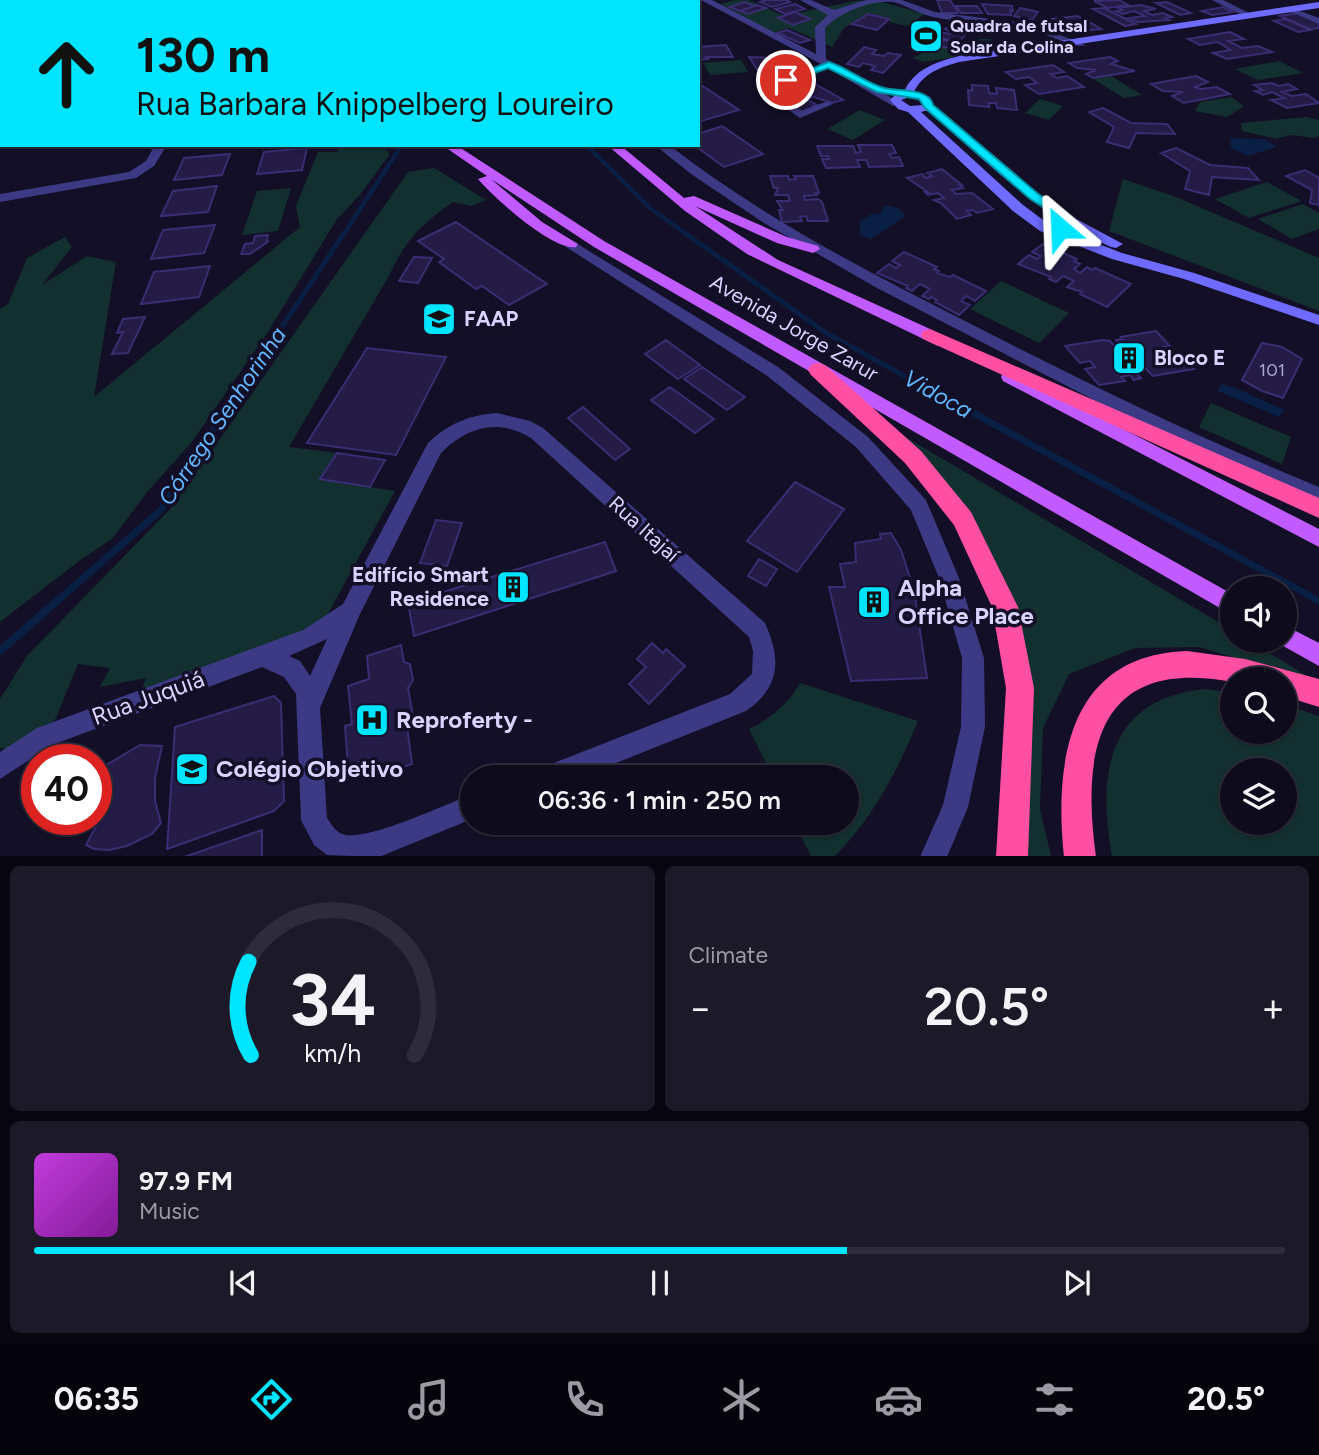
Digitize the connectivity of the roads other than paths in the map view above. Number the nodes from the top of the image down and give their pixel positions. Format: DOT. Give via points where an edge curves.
graph roads {
  1 [pos="705,0"];
  2 [pos="804,0"];
  3 [pos="890,0"];
  4 [pos="896,0"];
  5 [pos="1216,0"];
  6 [pos="1319,5"];
  7 [pos="1292,9"];
  8 [pos="832,13"];
  9 [pos="1249,15"];
  10 [pos="1319,21"];
  11 [pos="1080,43"];
  12 [pos="825,62"];
  13 [pos="902,98"];
  14 [pos="928,102"];
  15 [pos="828,104"];
  16 [pos="911,109"];
  17 [pos="160,147"];
  18 [pos="451,147"];
  19 [pos="615,147"];
  20 [pos="664,147"];
  21 [pos="659,185"];
  22 [pos="0,198"];
  23 [pos="1068,219"];
  24 [pos="1045,228"];
  25 [pos="571,244"];
  26 [pos="813,249"];
  27 [pos="1189,276"];
  28 [pos="1319,320"];
  29 [pos="930,335"];
  30 [pos="818,370"];
  31 [pos="1319,495"];
  32 [pos="1319,508"];
  33 [pos="1319,539"];
  34 [pos="1220,599"];
  35 [pos="351,609"];
  36 [pos="1297,642"];
  37 [pos="1319,655"];
  38 [pos="263,656"];
  39 [pos="1220,667"];
  40 [pos="1297,686"];
  41 [pos="1319,693"];
  42 [pos="309,705"];
  43 [pos="581,765"];
  44 [pos="0,767"];
  45 [pos="460,812"];
  46 [pos="933,856"];
  47 [pos="1012,856"];
  48 [pos="1080,856"];
  1 -- 12 [label="street"];
  2 -- 8 [label="street"];
  3 -- 8 [label="street" via="854,4"];
  4 -- 11 [label="street" via="937,15 1022,24"];
  5 -- 9 [label="street"];
  6 -- 7 [label="street"];
  7 -- 9 [label="street"];
  7 -- 10 [label="street"];
  8 -- 12 [label="street" via="820,27"];
  9 -- 11 [label="street"];
  11 -- 13 [label="street" via="949,62 918,77"];
  11 -- 14 [label="street" via="951,68 929,82"];
  12 -- 13 [label="street"];
  12 -- 15 [label="street" via="764,90 800,115"];
  13 -- 14 [label="street"];
  13 -- 16 [label="street"];
  14 -- 16 [label="street"];
  14 -- 23 [label="street" via="1033,195"];
  16 -- 24 [label="street"];
  17 -- 22 [label="street" via="145,170 132,175"];
  18 -- 25 [label="main road" via="537,225"];
  18 -- 30 [label="main road, Avenida Jorge Zarur" via="599,244"];
  19 -- 21 [label="main road"];
  20 -- 26 [label="street"];
  21 -- 26 [label="main road" via="782,240"];
  21 -- 29 [label="main road" via="732,239 773,262"];
  23 -- 24 [label="street" via="1060,228"];
  23 -- 27 [label="street"];
  24 -- 27 [label="street" via="1117,256"];
  25 -- 46 [label="street" via="772,371 862,442 919,506 949,578 973,658 973,727 955,807"];
  26 -- 31 [label="street" via="1104,400"];
  27 -- 28 [label="street"];
  29 -- 32 [label="highway"];
  29 -- 33 [label="main road"];
  30 -- 34 [label="main road, Avenida Jorge Zarur"];
  30 -- 47 [label="highway" via="913,457 963,519 1005,607 1020,688"];
  35 -- 38 [label="street, Rua Juquiá" via="324,631"];
  35 -- 42 [label="street, Rua Itajaí"];
  35 -- 43 [label="street, Rua Itajaí" via="442,439 463,426 488,419 510,420 537,433 757,630 765,650 761,682 738,704"];
  36 -- 37 [label="main road"];
  38 -- 42 [label="street" via="284,664 301,679"];
  38 -- 44 [label="street, Rua Juquiá" via="45,736"];
  39 -- 48 [label="highway" via="1193,663 1142,673 1121,685 1097,711 1080,746 1075,780"];
  40 -- 41 [label="highway"];
  42 -- 45 [label="street" via="314,820 318,831 334,846 370,847"];
}
